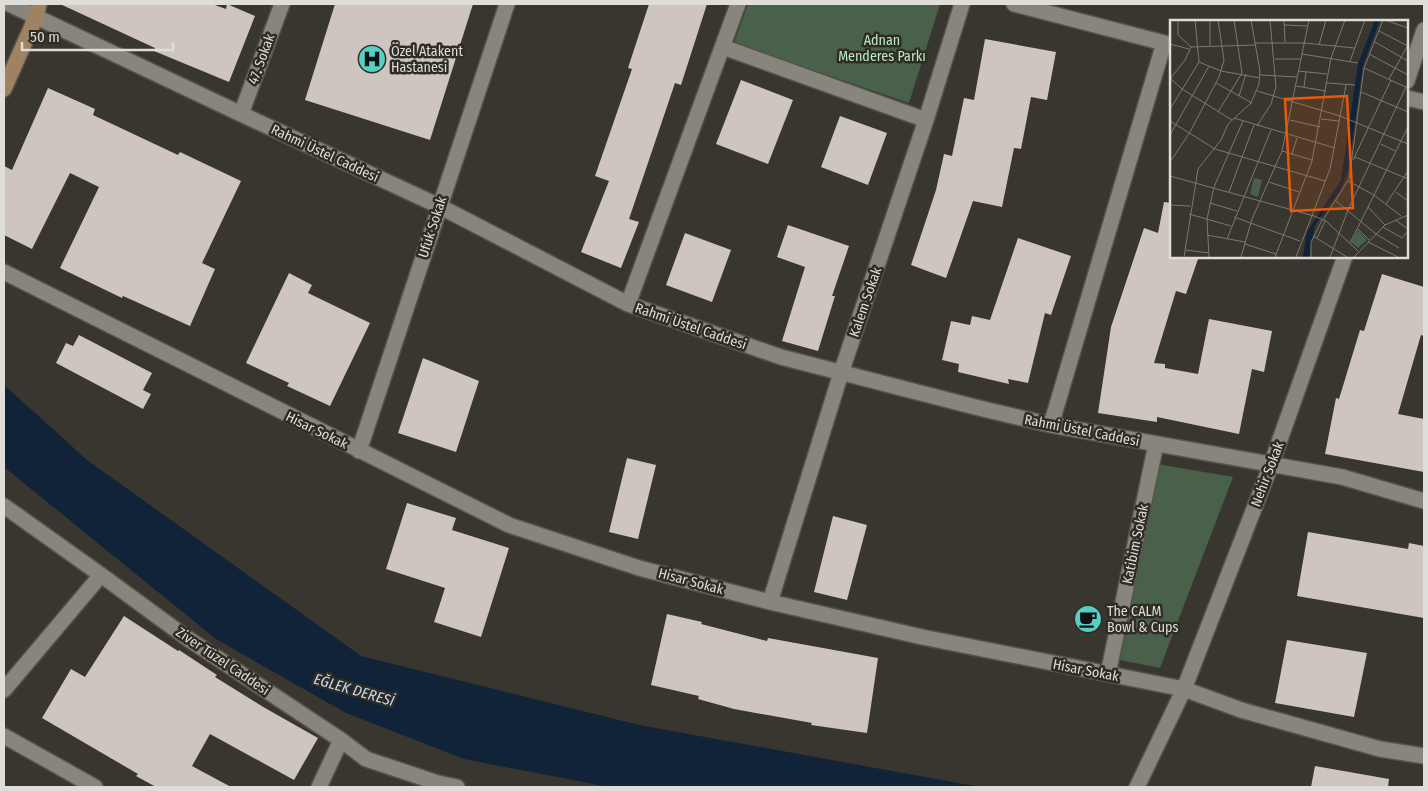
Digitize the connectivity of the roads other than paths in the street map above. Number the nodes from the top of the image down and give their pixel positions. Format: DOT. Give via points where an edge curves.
graph roads {
  1 [pos="9,4"];
  2 [pos="282,4"];
  3 [pos="506,4"];
  4 [pos="738,4"];
  5 [pos="962,4"];
  6 [pos="1014,4"];
  7 [pos="38,10"];
  8 [pos="1424,30"];
  9 [pos="1168,44"];
  10 [pos="723,47"];
  11 [pos="1408,78"];
  12 [pos="4,89"];
  13 [pos="1408,98"];
  14 [pos="1424,102"];
  15 [pos="241,114"];
  16 [pos="926,120"];
  17 [pos="439,206"];
  18 [pos="1344,258"];
  19 [pos="4,272"];
  20 [pos="628,304"];
  21 [pos="841,373"];
  22 [pos="1050,424"];
  23 [pos="1156,444"];
  24 [pos="359,451"];
  25 [pos="1271,465"];
  26 [pos="1424,501"];
  27 [pos="4,506"];
  28 [pos="101,575"];
  29 [pos="770,602"];
  30 [pos="1108,674"];
  31 [pos="1184,689"];
  32 [pos="4,690"];
  33 [pos="4,736"];
  34 [pos="341,740"];
  35 [pos="1424,756"];
  36 [pos="95,787"];
  37 [pos="319,787"];
  38 [pos="457,787"];
  39 [pos="1137,787"];
  1 -- 7 [label="street, Rahmi Üstel Caddesi"];
  2 -- 15 [label="street, 47. Sokak"];
  3 -- 17 [label="street, Ufuk Sokak"];
  4 -- 10 [label="street"];
  5 -- 16 [label="street, Kalem Sokak"];
  6 -- 9 [label="street"];
  7 -- 12 [label="street"];
  7 -- 15 [label="street, Rahmi Üstel Caddesi"];
  8 -- 11 [label="street"];
  9 -- 22 [label="street"];
  10 -- 16 [label="street"];
  10 -- 20 [label="street"];
  13 -- 14 [label="street"];
  15 -- 17 [label="street, Rahmi Üstel Caddesi"];
  16 -- 21 [label="street, Kalem Sokak"];
  17 -- 20 [label="street, Rahmi Üstel Caddesi"];
  17 -- 24 [label="street, Ufuk Sokak"];
  18 -- 25 [label="street, Nehir Sokak"];
  19 -- 24 [label="street, Hisar Sokak"];
  20 -- 21 [label="street, Rahmi Üstel Caddesi" via="781,357"];
  21 -- 22 [label="street, Rahmi Üstel Caddesi"];
  21 -- 29 [label="street, Kalem Sokak"];
  22 -- 23 [label="street, Rahmi Üstel Caddesi"];
  23 -- 25 [label="street, Rahmi Üstel Caddesi"];
  23 -- 30 [label="street, Katibim Sokak"];
  24 -- 29 [label="street, Hisar Sokak" via="509,525 639,568"];
  25 -- 26 [label="street, Rahmi Üstel Caddesi" via="1342,477"];
  25 -- 31 [label="street, Nehir Sokak"];
  27 -- 28 [label="street, Ziver Tüzel Caddesi"];
  28 -- 32 [label="street"];
  28 -- 34 [label="street, Ziver Tüzel Caddesi" via="187,638"];
  29 -- 30 [label="street, Hisar Sokak" via="922,637"];
  30 -- 31 [label="street, Hisar Sokak"];
  31 -- 35 [label="street, Hisar Sokak" via="1250,713 1380,748"];
  31 -- 39 [label="street, Nehir Sokak"];
  33 -- 36 [label="street"];
  34 -- 37 [label="street"];
  34 -- 38 [label="street, Ziver Tüzel Caddesi" via="366,759"];
}
